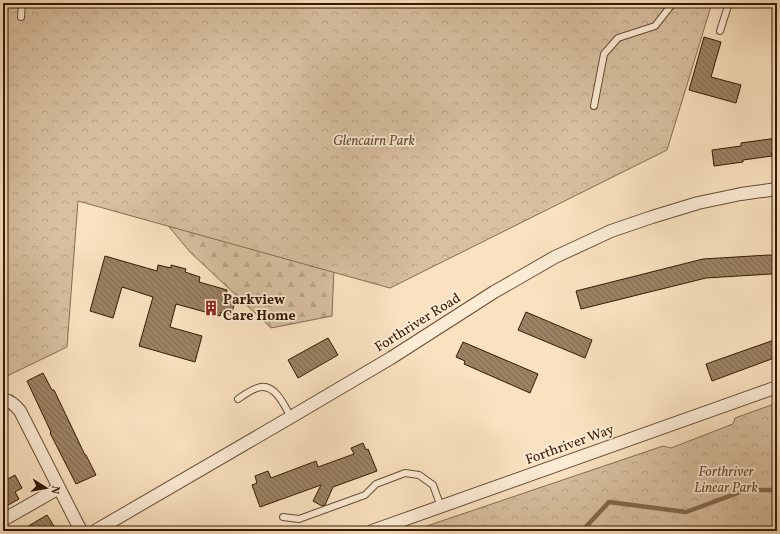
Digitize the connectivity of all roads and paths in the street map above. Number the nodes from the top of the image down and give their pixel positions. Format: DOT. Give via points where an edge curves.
graph roads {
  1 [pos="22,3"];
  2 [pos="673,3"];
  3 [pos="729,3"];
  4 [pos="21,17"];
  5 [pos="720,31"];
  6 [pos="594,106"];
  7 [pos="777,189"];
  8 [pos="777,387"];
  9 [pos="3,399"];
  10 [pos="238,399"];
  11 [pos="292,418"];
  12 [pos="59,488"];
  13 [pos="441,507"];
  14 [pos="283,517"];
  15 [pos="3,520"];
  16 [pos="81,531"];
  17 [pos="95,531"];
  18 [pos="372,531"];
  1 -- 4 [label="lane"];
  2 -- 6 [label="lane" via="654,26 618,38 604,54"];
  3 -- 5 [label="lane"];
  7 -- 11 [label="street, Forthriver Road" via="698,203 652,217 611,231 554,257"];
  8 -- 13 [label="street, Forthriver Way"];
  9 -- 12 [label="street" via="15,405 20,411"];
  10 -- 11 [label="lane" via="261,387 268,388 274,391"];
  11 -- 17 [label="street, Forthriver Road"];
  12 -- 15 [label="street"];
  12 -- 16 [label="street"];
  13 -- 14 [label="lane" via="433,484 419,475 405,473 376,484 366,495 299,519"];
  13 -- 18 [label="street, Forthriver Way"];
}
